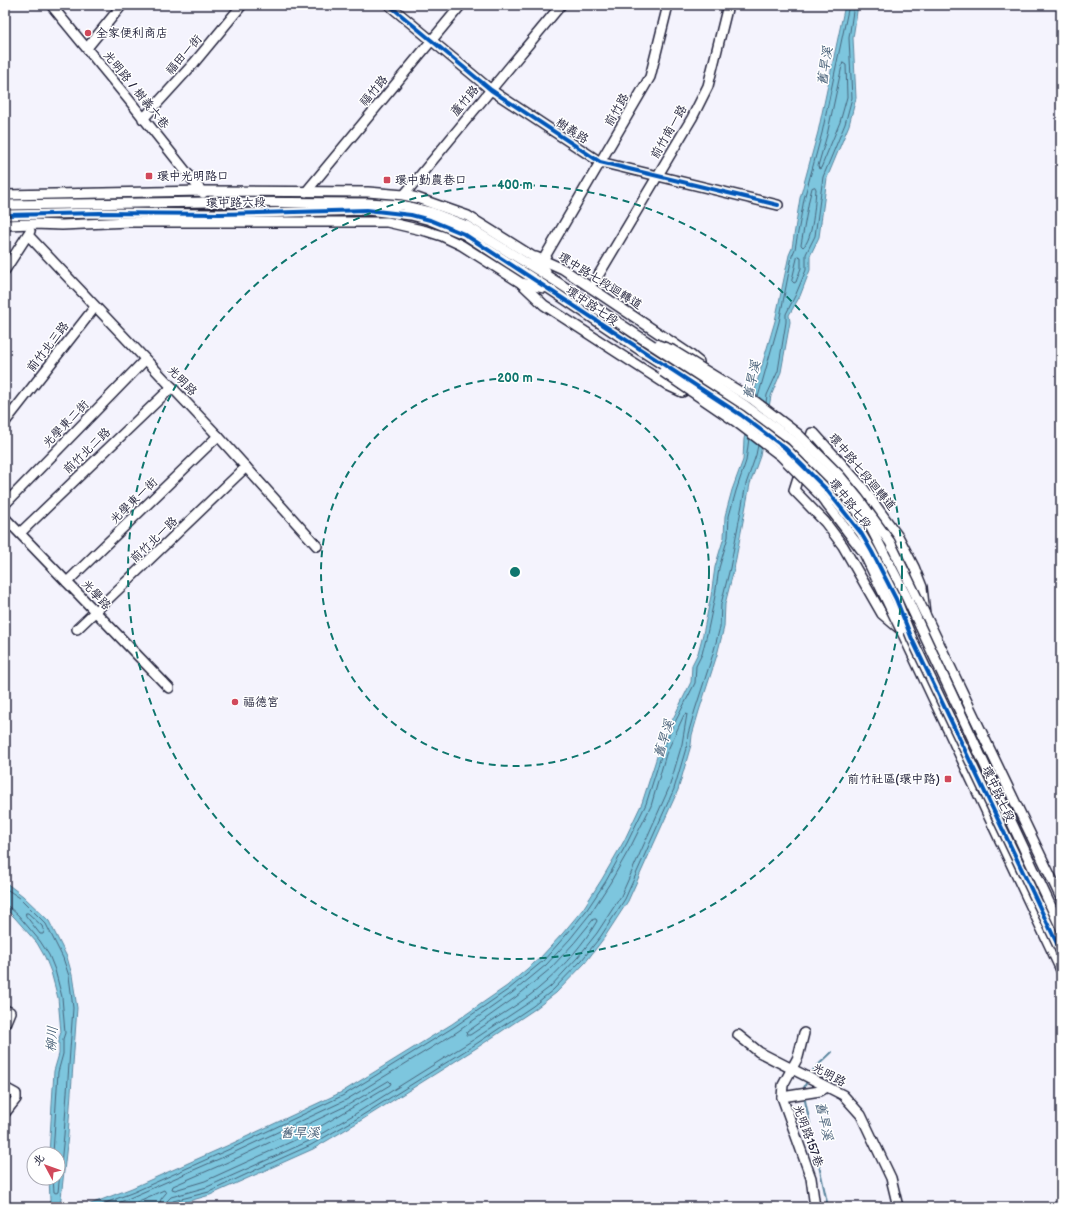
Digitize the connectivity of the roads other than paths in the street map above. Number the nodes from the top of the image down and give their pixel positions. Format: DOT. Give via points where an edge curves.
graph roads {
  1 [pos="51,5"];
  2 [pos="122,5"];
  3 [pos="242,5"];
  4 [pos="389,5"];
  5 [pos="461,5"];
  6 [pos="561,5"];
  7 [pos="668,5"];
  8 [pos="728,5"];
  9 [pos="431,41"];
  10 [pos="87,48"];
  11 [pos="491,90"];
  12 [pos="143,119"];
  13 [pos="600,162"];
  14 [pos="658,177"];
  15 [pos="202,191"];
  16 [pos="306,192"];
  17 [pos="5,195"];
  18 [pos="404,195"];
  19 [pos="210,202"];
  20 [pos="5,205"];
  21 [pos="778,205"];
  22 [pos="100,213"];
  23 [pos="220,214"];
  24 [pos="5,215"];
  25 [pos="115,222"];
  26 [pos="227,222"];
  27 [pos="34,224"];
  28 [pos="5,225"];
  29 [pos="466,225"];
  30 [pos="28,235"];
  31 [pos="532,256"];
  32 [pos="543,260"];
  33 [pos="5,270"];
  34 [pos="595,281"];
  35 [pos="557,282"];
  36 [pos="521,283"];
  37 [pos="551,290"];
  38 [pos="95,307"];
  39 [pos="646,342"];
  40 [pos="640,350"];
  41 [pos="145,360"];
  42 [pos="172,387"];
  43 [pos="5,422"];
  44 [pos="218,436"];
  45 [pos="246,467"];
  46 [pos="5,504"];
  47 [pos="5,518"];
  48 [pos="20,533"];
  49 [pos="317,546"];
  50 [pos="67,582"];
  51 [pos="96,613"];
  52 [pos="924,614"];
  53 [pos="77,630"];
  54 [pos="901,630"];
  55 [pos="168,688"];
  56 [pos="1061,898"];
  57 [pos="1061,928"];
  58 [pos="1061,952"];
  59 [pos="1061,970"];
  60 [pos="5,1010"];
  61 [pos="5,1024"];
  62 [pos="804,1034"];
  63 [pos="738,1035"];
  64 [pos="791,1068"];
  65 [pos="827,1087"];
  66 [pos="5,1088"];
  67 [pos="784,1096"];
  68 [pos="5,1113"];
  69 [pos="815,1207"];
  70 [pos="898,1207"];
  1 -- 10 [label="street, 光明路 / 樹義六巷"];
  2 -- 10 [label="street"];
  3 -- 12 [label="street, 福田一街"];
  4 -- 9 [label="street, 樹義路"];
  5 -- 9 [label="street, 福竹路"];
  6 -- 11 [label="street, 蘆竹路"];
  7 -- 13 [label="street, 前竹路" via="650,77"];
  8 -- 14 [label="street, 前竹南一路" via="708,86"];
  9 -- 11 [label="street, 樹義路"];
  9 -- 16 [label="street, 福竹路"];
  10 -- 12 [label="street, 光明路 / 樹義六巷"];
  11 -- 13 [label="street, 樹義路"];
  11 -- 18 [label="street, 蘆竹路"];
  12 -- 15 [label="street, 光明路 / 樹義六巷"];
  13 -- 14 [label="street, 樹義路"];
  13 -- 32 [label="street, 前竹路"];
  14 -- 21 [label="street, 樹義路"];
  14 -- 34 [label="street, 前竹南一路"];
  15 -- 16 [label="street, 環中路六段"];
  15 -- 17 [label="street, 環中路六段"];
  15 -- 19 [label="street"];
  16 -- 18 [label="street, 環中路六段"];
  18 -- 29 [label="street, 環中路六段" via="425,201"];
  19 -- 20 [label="street, 環中路六段"];
  19 -- 23 [label="street"];
  19 -- 29 [label="street, 環中路六段" via="402,205"];
  22 -- 23 [label="street, 環中路六段"];
  22 -- 24 [label="street, 環中路六段"];
  22 -- 25 [label="street"];
  23 -- 26 [label="street"];
  23 -- 29 [label="street, 環中路六段" via="367,210"];
  25 -- 26 [label="street, 環中路七段"];
  25 -- 27 [label="street, 環中路七段"];
  26 -- 36 [label="street, 環中路七段" via="387,222 426,231 461,245"];
  27 -- 28 [label="street, 環中路七段"];
  27 -- 30 [label="street"];
  29 -- 31 [label="street, 環中路七段"];
  29 -- 35 [label="street, 環中路七段"];
  29 -- 37 [label="street, 環中路七段"];
  30 -- 33 [label="street"];
  30 -- 38 [label="street, 光明路"];
  31 -- 32 [label="street, 環中路七段迴轉道"];
  31 -- 35 [label="street, 環中路七段"];
  32 -- 36 [label="street, 環中路七段迴轉道" via="563,269 699,362 698,373 686,390 682,392 669,386 544,305"];
  35 -- 39 [label="street, 環中路七段"];
  36 -- 37 [label="street, 環中路七段"];
  37 -- 40 [label="street, 環中路七段"];
  38 -- 41 [label="street, 光明路"];
  38 -- 43 [label="street, 前竹北三路"];
  39 -- 52 [label="street, 環中路七段, bridge" via="672,350 752,399 798,434 840,476 890,542"];
  39 -- 57 [label="street, 環中路七段, bridge" via="746,406 792,440 834,483 871,528 905,594"];
  40 -- 54 [label="street, 環中路七段, bridge" via="661,371 782,456 819,494 864,553"];
  40 -- 58 [label="street, 環中路七段, bridge" via="741,415 785,448 826,489 861,533 896,599 912,639"];
  41 -- 42 [label="street, 光明路"];
  41 -- 46 [label="street, 光學東二街"];
  42 -- 44 [label="street, 光明路"];
  42 -- 48 [label="street, 前竹北二路"];
  44 -- 45 [label="street, 光明路"];
  44 -- 50 [label="street, 光學東一街"];
  45 -- 49 [label="street, 光明路"];
  45 -- 51 [label="street, 前竹北一路"];
  47 -- 48 [label="street, 光學路"];
  48 -- 50 [label="street, 光學路"];
  50 -- 51 [label="street, 光學路"];
  51 -- 53 [label="street, 前竹北一路"];
  51 -- 55 [label="street, 光學路"];
  52 -- 54 [label="street, 環中路七段迴轉道" via="922,587 899,538 863,488 812,433 794,490 825,522 843,546 882,614"];
  52 -- 56 [label="street, 環中路七段"];
  54 -- 59 [label="street, 環中路七段"];
  60 -- 61 [label="street" via="10,1012"];
  62 -- 64 [label="street" via="798,1057"];
  63 -- 64 [label="street, 光明路" via="759,1052"];
  64 -- 65 [label="street, 光明路"];
  64 -- 67 [label="street" via="783,1085"];
  65 -- 67 [label="street, 光明路157巷" via="820,1091"];
  65 -- 70 [label="street, 光明路" via="843,1095 860,1116 891,1178"];
  66 -- 68 [label="street" via="16,1094 16,1099"];
  67 -- 69 [label="street, 光明路157巷" via="811,1178"];
}
